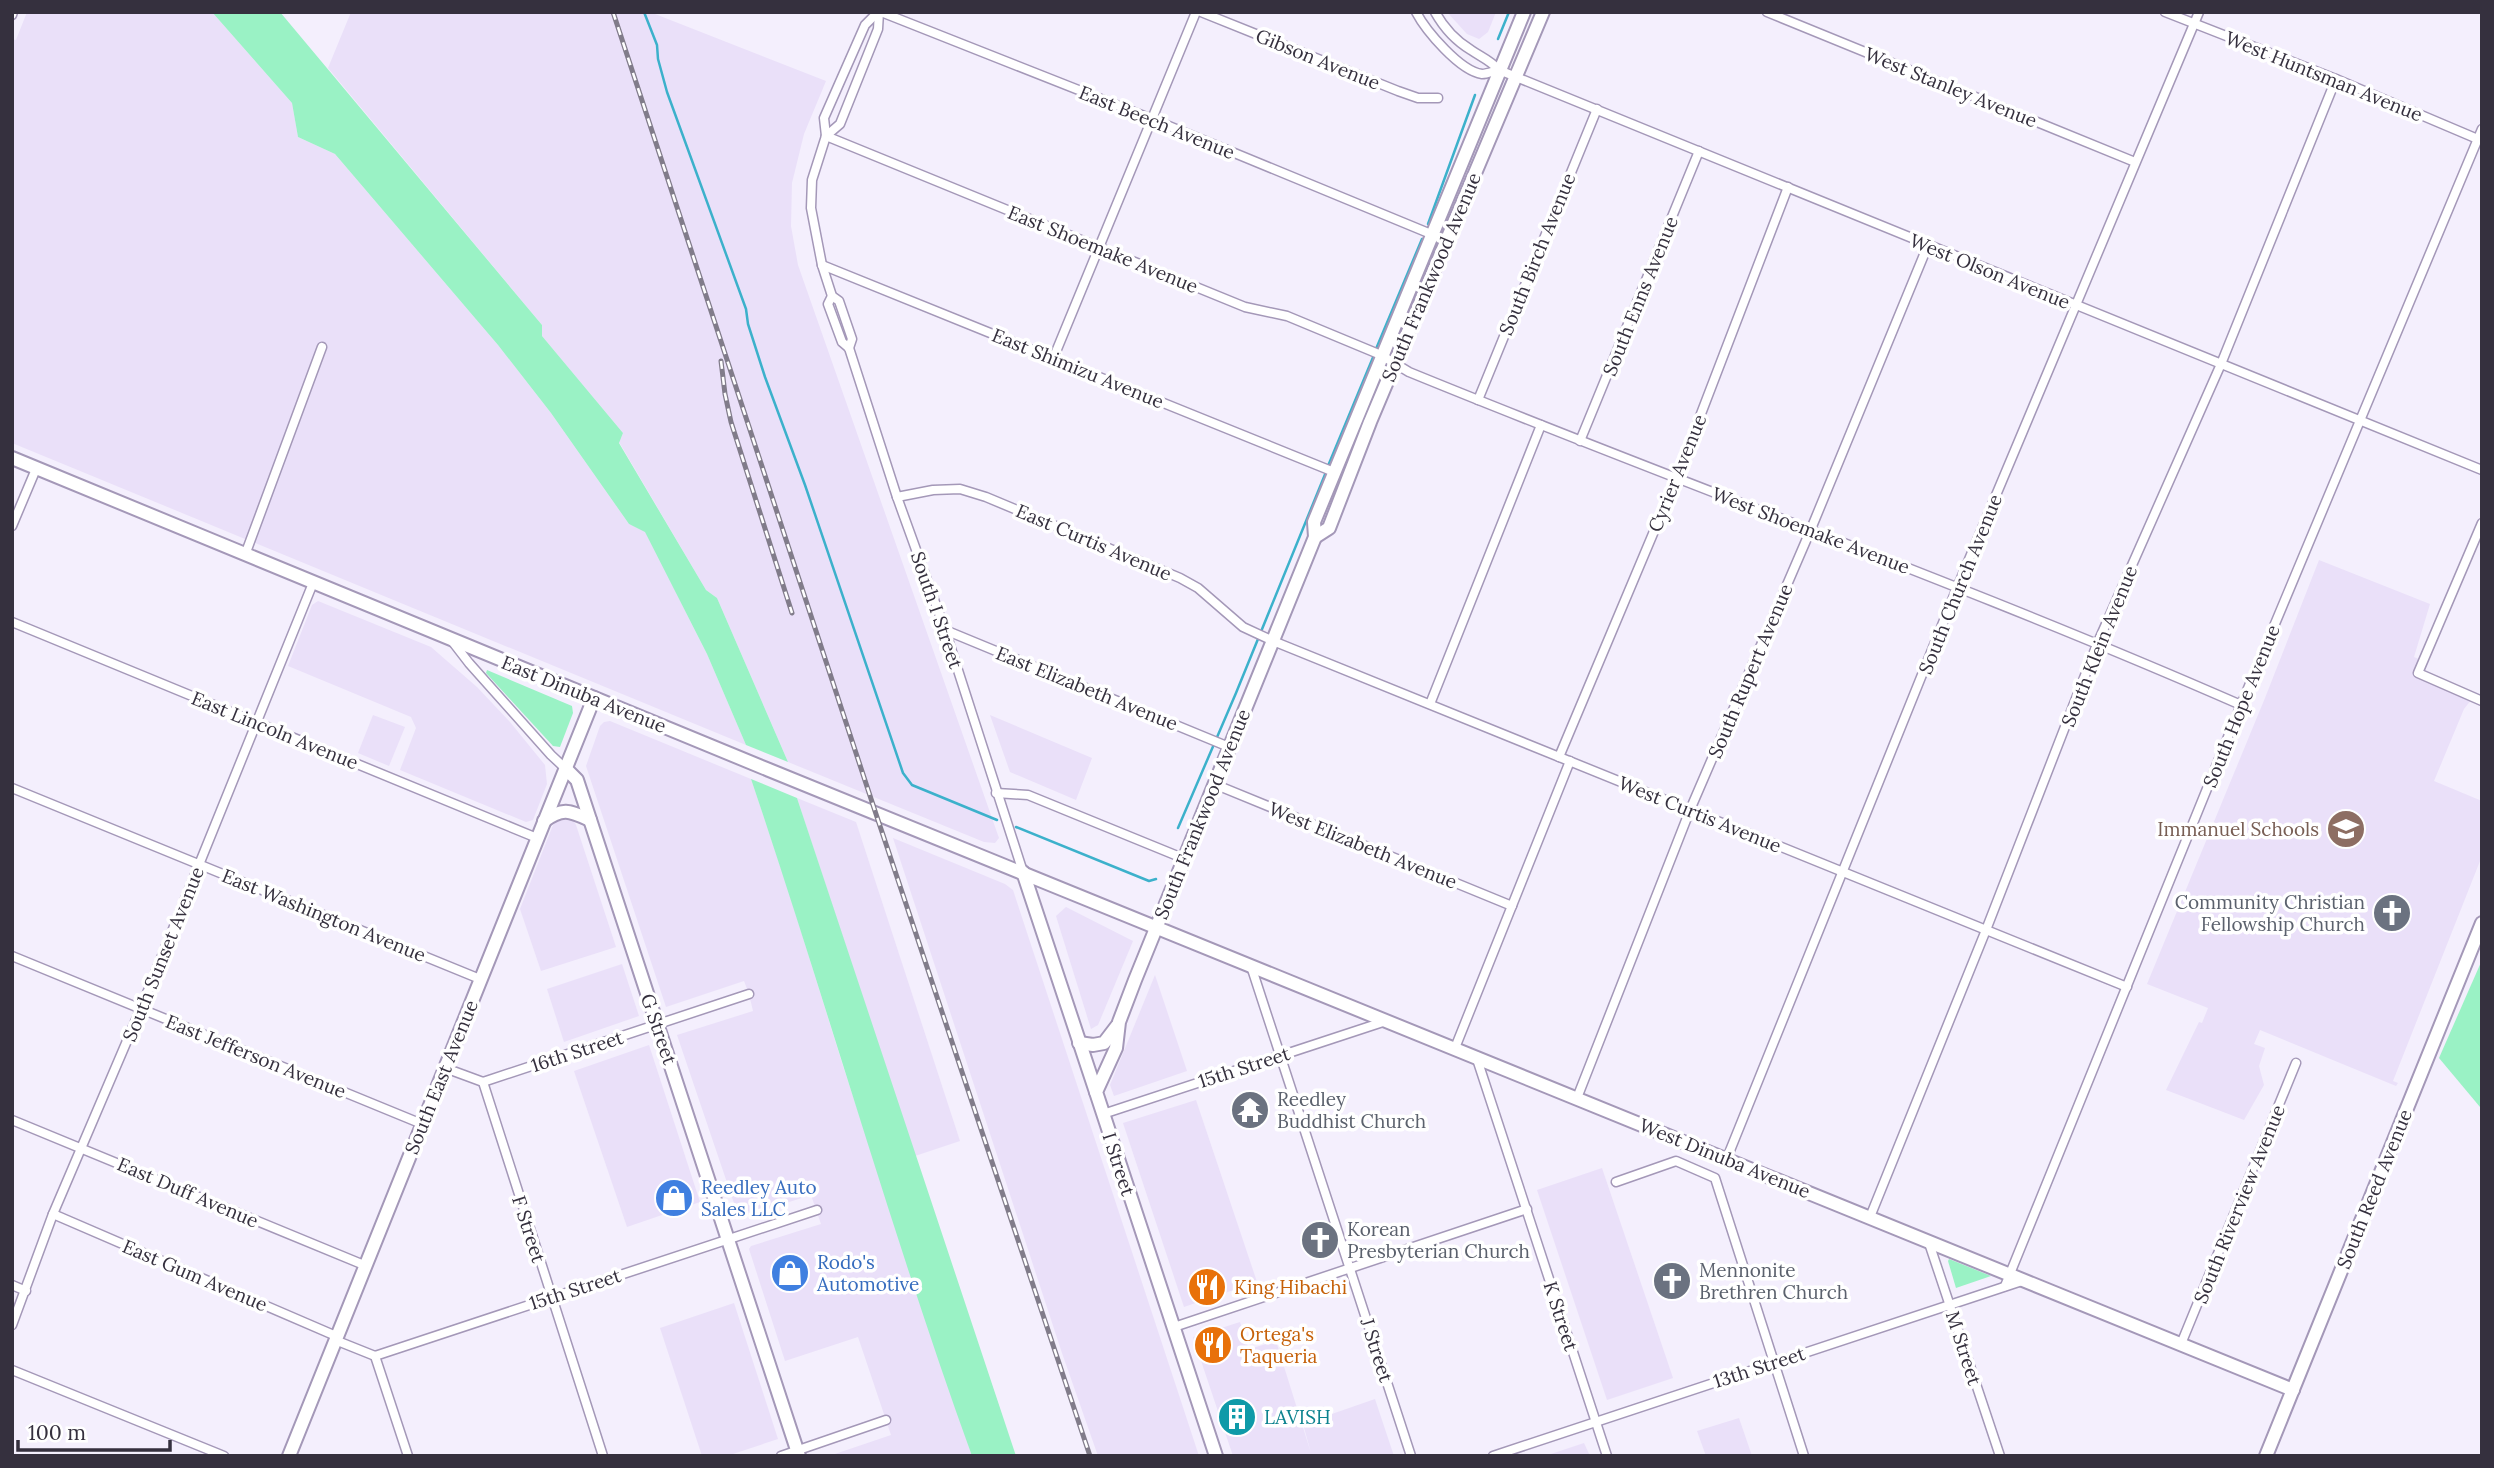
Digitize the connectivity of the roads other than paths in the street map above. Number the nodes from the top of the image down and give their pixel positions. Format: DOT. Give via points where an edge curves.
graph roads {
  1 [pos="879,12"];
  2 [pos="1198,12"];
  3 [pos="1416,12"];
  4 [pos="1435,12"];
  5 [pos="1524,12"];
  6 [pos="1542,12"];
  7 [pos="1766,12"];
  8 [pos="2165,12"];
  9 [pos="2199,12"];
  10 [pos="2194,24"];
  11 [pos="1499,70"];
  12 [pos="1516,76"];
  13 [pos="2336,79"];
  14 [pos="1438,98"];
  15 [pos="1597,109"];
  16 [pos="1152,119"];
  17 [pos="2482,129"];
  18 [pos="826,135"];
  19 [pos="2479,140"];
  20 [pos="1699,151"];
  21 [pos="2135,162"];
  22 [pos="1788,187"];
  23 [pos="1430,234"];
  24 [pos="1928,245"];
  25 [pos="1099,248"];
  26 [pos="821,265"];
  27 [pos="2077,306"];
  28 [pos="322,346"];
  29 [pos="1381,355"];
  30 [pos="1053,359"];
  31 [pos="1395,363"];
  32 [pos="2221,364"];
  33 [pos="1478,400"];
  34 [pos="2361,421"];
  35 [pos="1541,425"];
  36 [pos="1580,441"];
  37 [pos="12,458"];
  38 [pos="36,469"];
  39 [pos="2482,470"];
  40 [pos="1334,472"];
  41 [pos="1676,479"];
  42 [pos="897,496"];
  43 [pos="2482,523"];
  44 [pos="12,526"];
  45 [pos="1811,529"];
  46 [pos="1315,537"];
  47 [pos="245,555"];
  48 [pos="313,583"];
  49 [pos="1957,588"];
  50 [pos="12,622"];
  51 [pos="945,630"];
  52 [pos="452,640"];
  53 [pos="1273,640"];
  54 [pos="2098,642"];
  55 [pos="594,698"];
  56 [pos="2482,701"];
  57 [pos="1430,704"];
  58 [pos="2241,705"];
  59 [pos="256,722"];
  60 [pos="1229,747"];
  61 [pos="1559,757"];
  62 [pos="1570,761"];
  63 [pos="566,769"];
  64 [pos="1214,784"];
  65 [pos="12,788"];
  66 [pos="996,793"];
  67 [pos="1690,810"];
  68 [pos="590,820"];
  69 [pos="544,822"];
  70 [pos="537,838"];
  71 [pos="1185,859"];
  72 [pos="200,865"];
  73 [pos="1023,872"];
  74 [pos="1843,872"];
  75 [pos="1512,906"];
  76 [pos="2482,923"];
  77 [pos="1156,927"];
  78 [pos="1986,930"];
  79 [pos="12,956"];
  80 [pos="1251,965"];
  81 [pos="480,979"];
  82 [pos="2127,987"];
  83 [pos="749,994"];
  84 [pos="141,1008"];
  85 [pos="1386,1021"];
  86 [pos="1119,1022"];
  87 [pos="658,1024"];
  88 [pos="1079,1042"];
  89 [pos="1455,1048"];
  90 [pos="1280,1055"];
  91 [pos="1476,1056"];
  92 [pos="2296,1063"];
  93 [pos="445,1068"];
  94 [pos="483,1082"];
  95 [pos="1096,1092"];
  96 [pos="1577,1098"];
  97 [pos="1103,1114"];
  98 [pos="12,1120"];
  99 [pos="422,1124"];
  100 [pos="82,1148"];
  101 [pos="1727,1158"];
  102 [pos="1616,1181"];
  103 [pos="1527,1209"];
  104 [pos="817,1210"];
  105 [pos="53,1214"];
  106 [pos="1870,1217"];
  107 [pos="728,1238"];
  108 [pos="1928,1240"];
  109 [pos="365,1265"];
  110 [pos="1349,1268"];
  111 [pos="2007,1280"];
  112 [pos="12,1285"];
  113 [pos="26,1291"];
  114 [pos="551,1297"];
  115 [pos="1950,1304"];
  116 [pos="12,1325"];
  117 [pos="1174,1327"];
  118 [pos="336,1338"];
  119 [pos="2181,1344"];
  120 [pos="375,1356"];
  121 [pos="1775,1362"];
  122 [pos="12,1370"];
  123 [pos="2293,1390"];
  124 [pos="886,1420"];
  125 [pos="1595,1421"];
  126 [pos="798,1453"];
  127 [pos="224,1456"];
  128 [pos="289,1456"];
  129 [pos="408,1456"];
  130 [pos="603,1456"];
  131 [pos="781,1456"];
  132 [pos="1216,1456"];
  133 [pos="1411,1456"];
  134 [pos="1493,1456"];
  135 [pos="1607,1456"];
  136 [pos="1804,1456"];
  137 [pos="2000,1456"];
  138 [pos="2266,1456"];
  1 -- 16 [label="street, East Beech Avenue"];
  1 -- 18 [label="street" via="878,29 840,124"];
  1 -- 18 [label="street" via="865,25 824,118"];
  2 -- 14 [label="street, Gibson Avenue" via="1398,91"];
  2 -- 16 [label="street"];
  3 -- 11 [label="street" via="1433,37 1465,66 1482,74"];
  4 -- 11 [label="street" via="1444,28"];
  5 -- 11 [label="street, South Frankwood Avenue"];
  6 -- 12 [label="street, South Frankwood Avenue"];
  7 -- 21 [label="street, West Stanley Avenue"];
  8 -- 10 [label="street, West Huntsman Avenue"];
  9 -- 10 [label="street, South Church Avenue"];
  10 -- 13 [label="street, West Huntsman Avenue"];
  10 -- 21 [label="street, South Church Avenue"];
  11 -- 12 [label="street, West Olson Avenue"];
  11 -- 23 [label="street, South Frankwood Avenue"];
  12 -- 15 [label="street, West Olson Avenue"];
  12 -- 31 [label="street, South Frankwood Avenue"];
  13 -- 19 [label="street, West Huntsman Avenue"];
  13 -- 32 [label="street, South Klein Avenue"];
  15 -- 20 [label="street, West Olson Avenue"];
  15 -- 33 [label="street, South Birch Avenue"];
  16 -- 23 [label="street, East Beech Avenue"];
  16 -- 25 [label="street"];
  17 -- 19 [label="street, South Hope Avenue"];
  18 -- 25 [label="street, East Shoemake Avenue"];
  18 -- 26 [label="street, South I Street" via="812,180 811,208"];
  19 -- 34 [label="street, South Hope Avenue"];
  20 -- 22 [label="street, West Olson Avenue"];
  20 -- 36 [label="street, South Enns Avenue"];
  21 -- 27 [label="street, South Church Avenue"];
  22 -- 24 [label="street, West Olson Avenue"];
  22 -- 41 [label="street, Cyrier Avenue"];
  23 -- 29 [label="street, South Frankwood Avenue"];
  24 -- 27 [label="street, West Olson Avenue"];
  24 -- 45 [label="street, South Rupert Avenue"];
  25 -- 29 [label="street, East Shoemake Avenue"];
  25 -- 30 [label="street"];
  26 -- 30 [label="street, East Shimizu Avenue"];
  26 -- 42 [label="street, South I Street" via="852,339 849,348"];
  27 -- 32 [label="street, West Olson Avenue"];
  27 -- 49 [label="street, South Church Avenue"];
  28 -- 47 [label="street"];
  29 -- 31 [label="street, West Shoemake Avenue"];
  29 -- 40 [label="street, South Frankwood Avenue"];
  30 -- 40 [label="street, East Shimizu Avenue"];
  31 -- 33 [label="street, West Shoemake Avenue"];
  31 -- 46 [label="street, South Frankwood Avenue" via="1329,528"];
  32 -- 34 [label="street, West Olson Avenue"];
  32 -- 54 [label="street, South Klein Avenue"];
  33 -- 35 [label="street, West Shoemake Avenue"];
  34 -- 39 [label="street, West Olson Avenue"];
  34 -- 58 [label="street, South Hope Avenue"];
  35 -- 36 [label="street, West Shoemake Avenue"];
  35 -- 57 [label="street"];
  36 -- 41 [label="street, West Shoemake Avenue"];
  37 -- 38 [label="street, East Dinuba Avenue"];
  38 -- 44 [label="street"];
  38 -- 47 [label="street, East Dinuba Avenue"];
  40 -- 46 [label="street, South Frankwood Avenue" via="1314,522"];
  41 -- 45 [label="street, West Shoemake Avenue"];
  41 -- 61 [label="street, Cyrier Avenue"];
  42 -- 51 [label="street, South I Street"];
  42 -- 53 [label="street, East Curtis Avenue" via="960,489 986,497 1180,578 1243,627"];
  43 -- 56 [label="street" via="2418,673"];
  45 -- 49 [label="street, West Shoemake Avenue"];
  45 -- 67 [label="street, South Rupert Avenue"];
  46 -- 53 [label="street, South Frankwood Avenue"];
  47 -- 48 [label="street, East Dinuba Avenue"];
  48 -- 52 [label="street, East Dinuba Avenue"];
  48 -- 59 [label="street, South Sunset Avenue"];
  49 -- 54 [label="street, West Shoemake Avenue"];
  49 -- 74 [label="street, South Church Avenue"];
  50 -- 59 [label="street, East Lincoln Avenue"];
  51 -- 60 [label="street, East Elizabeth Avenue"];
  51 -- 66 [label="street, South I Street"];
  52 -- 55 [label="street, East Dinuba Avenue"];
  52 -- 63 [label="street, G Street"];
  53 -- 57 [label="street, West Curtis Avenue"];
  53 -- 60 [label="street, South Frankwood Avenue"];
  54 -- 58 [label="street, West Shoemake Avenue"];
  54 -- 78 [label="street, South Klein Avenue"];
  55 -- 63 [label="street, South East Avenue"];
  55 -- 73 [label="street, East Dinuba Avenue"];
  57 -- 61 [label="street, West Curtis Avenue"];
  58 -- 82 [label="street, South Hope Avenue"];
  59 -- 70 [label="street, East Lincoln Avenue"];
  59 -- 72 [label="street, South Sunset Avenue"];
  60 -- 64 [label="street, South Frankwood Avenue"];
  61 -- 62 [label="street, West Curtis Avenue"];
  62 -- 67 [label="street, West Curtis Avenue"];
  62 -- 75 [label="street"];
  63 -- 68 [label="street, G Street" via="577,780"];
  63 -- 69 [label="street, South East Avenue"];
  64 -- 71 [label="street, South Frankwood Avenue"];
  64 -- 75 [label="street, West Elizabeth Avenue"];
  65 -- 72 [label="street, East Washington Avenue"];
  66 -- 71 [label="street" via="1028,795"];
  66 -- 73 [label="street, South I Street"];
  67 -- 74 [label="street, West Curtis Avenue"];
  67 -- 96 [label="street, South Rupert Avenue"];
  68 -- 69 [label="street" via="562,811"];
  68 -- 87 [label="street, G Street"];
  69 -- 70 [label="street, South East Avenue"];
  70 -- 81 [label="street, South East Avenue"];
  71 -- 77 [label="street, South Frankwood Avenue"];
  72 -- 81 [label="street, East Washington Avenue"];
  72 -- 84 [label="street, South Sunset Avenue"];
  73 -- 77 [label="street, East Dinuba Avenue"];
  73 -- 88 [label="street, I Street"];
  74 -- 78 [label="street, West Curtis Avenue"];
  74 -- 101 [label="street, South Church Avenue"];
  75 -- 89 [label="street"];
  76 -- 123 [label="street, South Reed Avenue"];
  77 -- 80 [label="street, West Dinuba Avenue"];
  77 -- 86 [label="street, South Frankwood Avenue"];
  78 -- 82 [label="street, West Curtis Avenue"];
  78 -- 106 [label="street, South Klein Avenue"];
  79 -- 84 [label="street, East Jefferson Avenue"];
  80 -- 85 [label="street, West Dinuba Avenue"];
  80 -- 90 [label="street, J Street"];
  81 -- 93 [label="street, South East Avenue"];
  82 -- 111 [label="street, South Hope Avenue"];
  83 -- 87 [label="street, 16th Street"];
  84 -- 99 [label="street, East Jefferson Avenue"];
  84 -- 100 [label="street, South Sunset Avenue"];
  85 -- 89 [label="street, West Dinuba Avenue"];
  85 -- 90 [label="street, 15th Street"];
  86 -- 88 [label="street" via="1104,1043"];
  86 -- 95 [label="street, South Frankwood Avenue" via="1116,1048"];
  87 -- 94 [label="street, 16th Street"];
  87 -- 107 [label="street, G Street"];
  88 -- 95 [label="street, I Street"];
  89 -- 91 [label="street, West Dinuba Avenue"];
  90 -- 97 [label="street, 15th Street"];
  90 -- 110 [label="street, J Street"];
  91 -- 96 [label="street, West Dinuba Avenue"];
  91 -- 103 [label="street, K Street"];
  92 -- 119 [label="street, South Riverview Avenue"];
  93 -- 94 [label="street"];
  93 -- 99 [label="street, South East Avenue"];
  94 -- 114 [label="street, F Street"];
  95 -- 97 [label="street, I Street"];
  96 -- 101 [label="street, West Dinuba Avenue"];
  97 -- 117 [label="street, I Street"];
  98 -- 100 [label="street, East Duff Avenue"];
  99 -- 109 [label="street, South East Avenue"];
  100 -- 105 [label="street, South Sunset Avenue"];
  100 -- 109 [label="street, East Duff Avenue"];
  101 -- 106 [label="street, West Dinuba Avenue"];
  102 -- 121 [label="street" via="1672,1162 1716,1178"];
  103 -- 110 [label="street"];
  103 -- 125 [label="street, K Street"];
  104 -- 107 [label="street, 15th Street"];
  105 -- 113 [label="street, South Sunset Avenue"];
  105 -- 118 [label="street, East Gum Avenue"];
  106 -- 108 [label="street, West Dinuba Avenue"];
  107 -- 114 [label="street, 15th Street"];
  107 -- 126 [label="street, G Street"];
  108 -- 111 [label="street, West Dinuba Avenue"];
  108 -- 115 [label="street, M Street"];
  109 -- 118 [label="street, South East Avenue"];
  110 -- 117 [label="street"];
  110 -- 133 [label="street, J Street"];
  111 -- 115 [label="street, 13th Street"];
  111 -- 119 [label="street, West Dinuba Avenue" via="2025,1280"];
  112 -- 113 [label="street"];
  113 -- 116 [label="street, South Sunset Avenue"];
  114 -- 120 [label="street, 15th Street"];
  114 -- 130 [label="street, F Street"];
  115 -- 121 [label="street, 13th Street"];
  115 -- 137 [label="street, M Street"];
  117 -- 132 [label="street, I Street"];
  118 -- 120 [label="street"];
  118 -- 128 [label="street, South East Avenue"];
  119 -- 123 [label="street, West Dinuba Avenue"];
  120 -- 129 [label="street"];
  121 -- 125 [label="street, 13th Street"];
  121 -- 136 [label="street"];
  122 -- 127 [label="street"];
  123 -- 138 [label="street, South Reed Avenue"];
  124 -- 126 [label="street"];
  125 -- 134 [label="street, 13th Street"];
  125 -- 135 [label="street, K Street"];
  126 -- 131 [label="street"];
}
